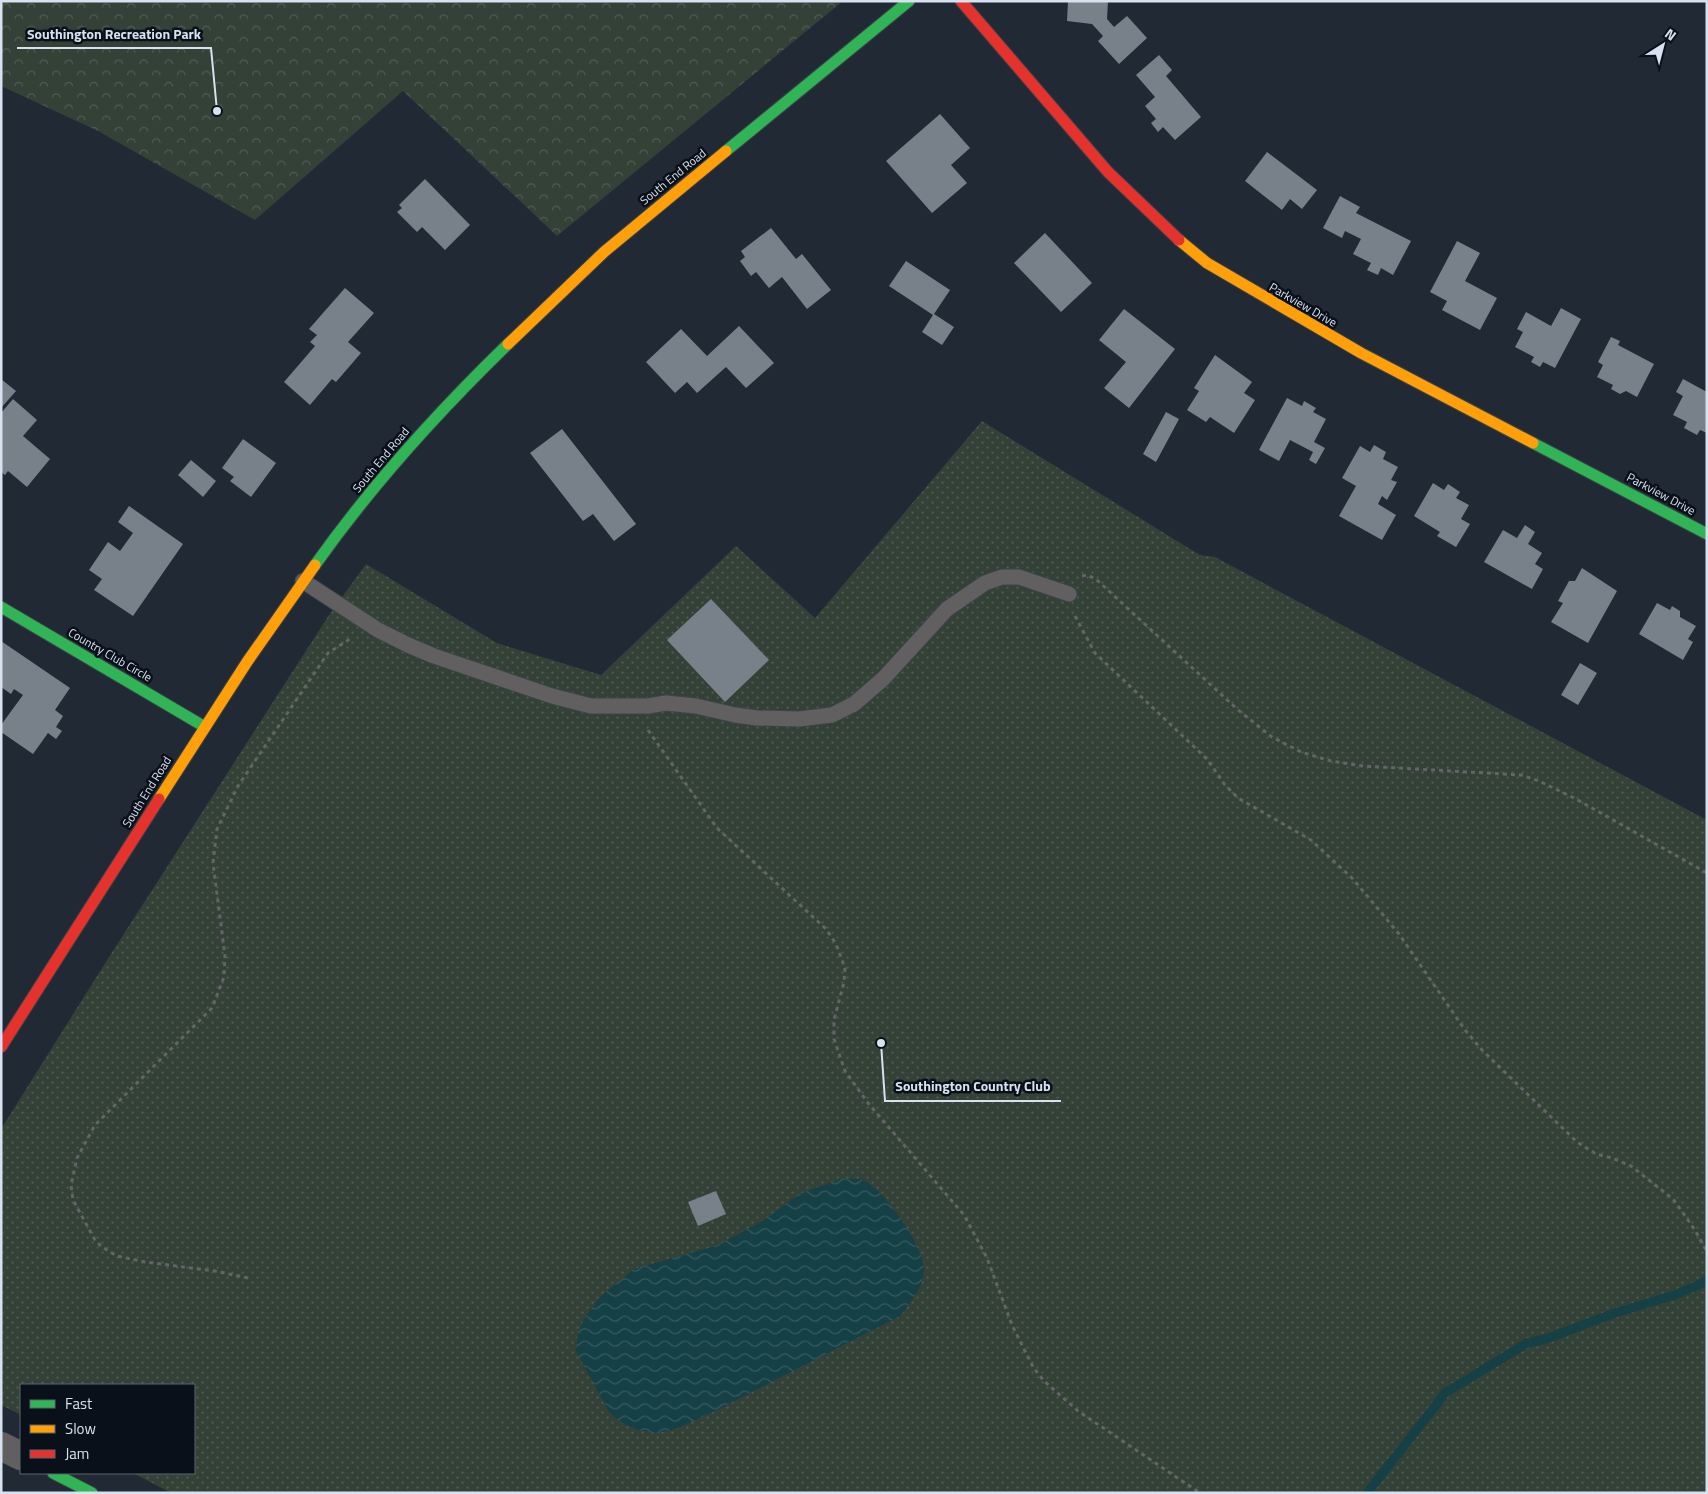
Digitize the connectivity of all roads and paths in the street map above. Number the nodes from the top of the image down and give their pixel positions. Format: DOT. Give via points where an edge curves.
graph roads {
  1 [pos="909,1"];
  2 [pos="961,1"];
  3 [pos="1707,534"];
  4 [pos="303,581"];
  5 [pos="1069,594"];
  6 [pos="1,607"];
  7 [pos="378,630"];
  8 [pos="628,706"];
  9 [pos="205,727"];
  10 [pos="1707,874"];
  11 [pos="1,1048"];
  12 [pos="1707,1252"];
  13 [pos="248,1278"];
  14 [pos="1,1446"];
  15 [pos="20,1456"];
  16 [pos="55,1474"];
  17 [pos="92,1493"];
  18 [pos="1200,1493"];
  1 -- 4 [label="street, South End Road" via="597,259 451,399 357,510"];
  2 -- 3 [label="street, Parkview Drive" via="1125,189 1184,246 1207,263 1361,353"];
  4 -- 7 [label="lane"];
  4 -- 9 [label="street, South End Road"];
  5 -- 8 [label="lane" via="1019,577 1002,577 985,583 947,609 883,678 854,704 832,715 799,719 757,718 696,706"];
  5 -- 10 [label="path" via="1082,576 1088,575 1098,581 1243,714 1272,737 1302,752 1363,766 1520,775 1576,800"];
  5 -- 12 [label="path" via="1074,614 1095,653 1207,759 1238,798 1311,840 1353,879 1400,934 1482,1050 1577,1142 1596,1154 1631,1166 1673,1199"];
  6 -- 9 [label="street, Country Club Circle"];
  7 -- 8 [label="lane" via="434,656 552,696 590,706"];
  7 -- 13 [label="path" via="363,632 328,653 238,786 218,829 215,845 213,863 225,956 224,977 212,1008 95,1126 77,1158 71,1184 73,1200 91,1232 102,1247 117,1256"];
  8 -- 18 [label="path" via="717,828 826,929 836,944 845,968 834,1020 834,1039 845,1071 868,1103 964,1215 987,1258 1012,1325 1033,1367 1078,1411"];
  9 -- 11 [label="street, South End Road"];
  14 -- 15 [label="street"];
  16 -- 17 [label="street"];
}
